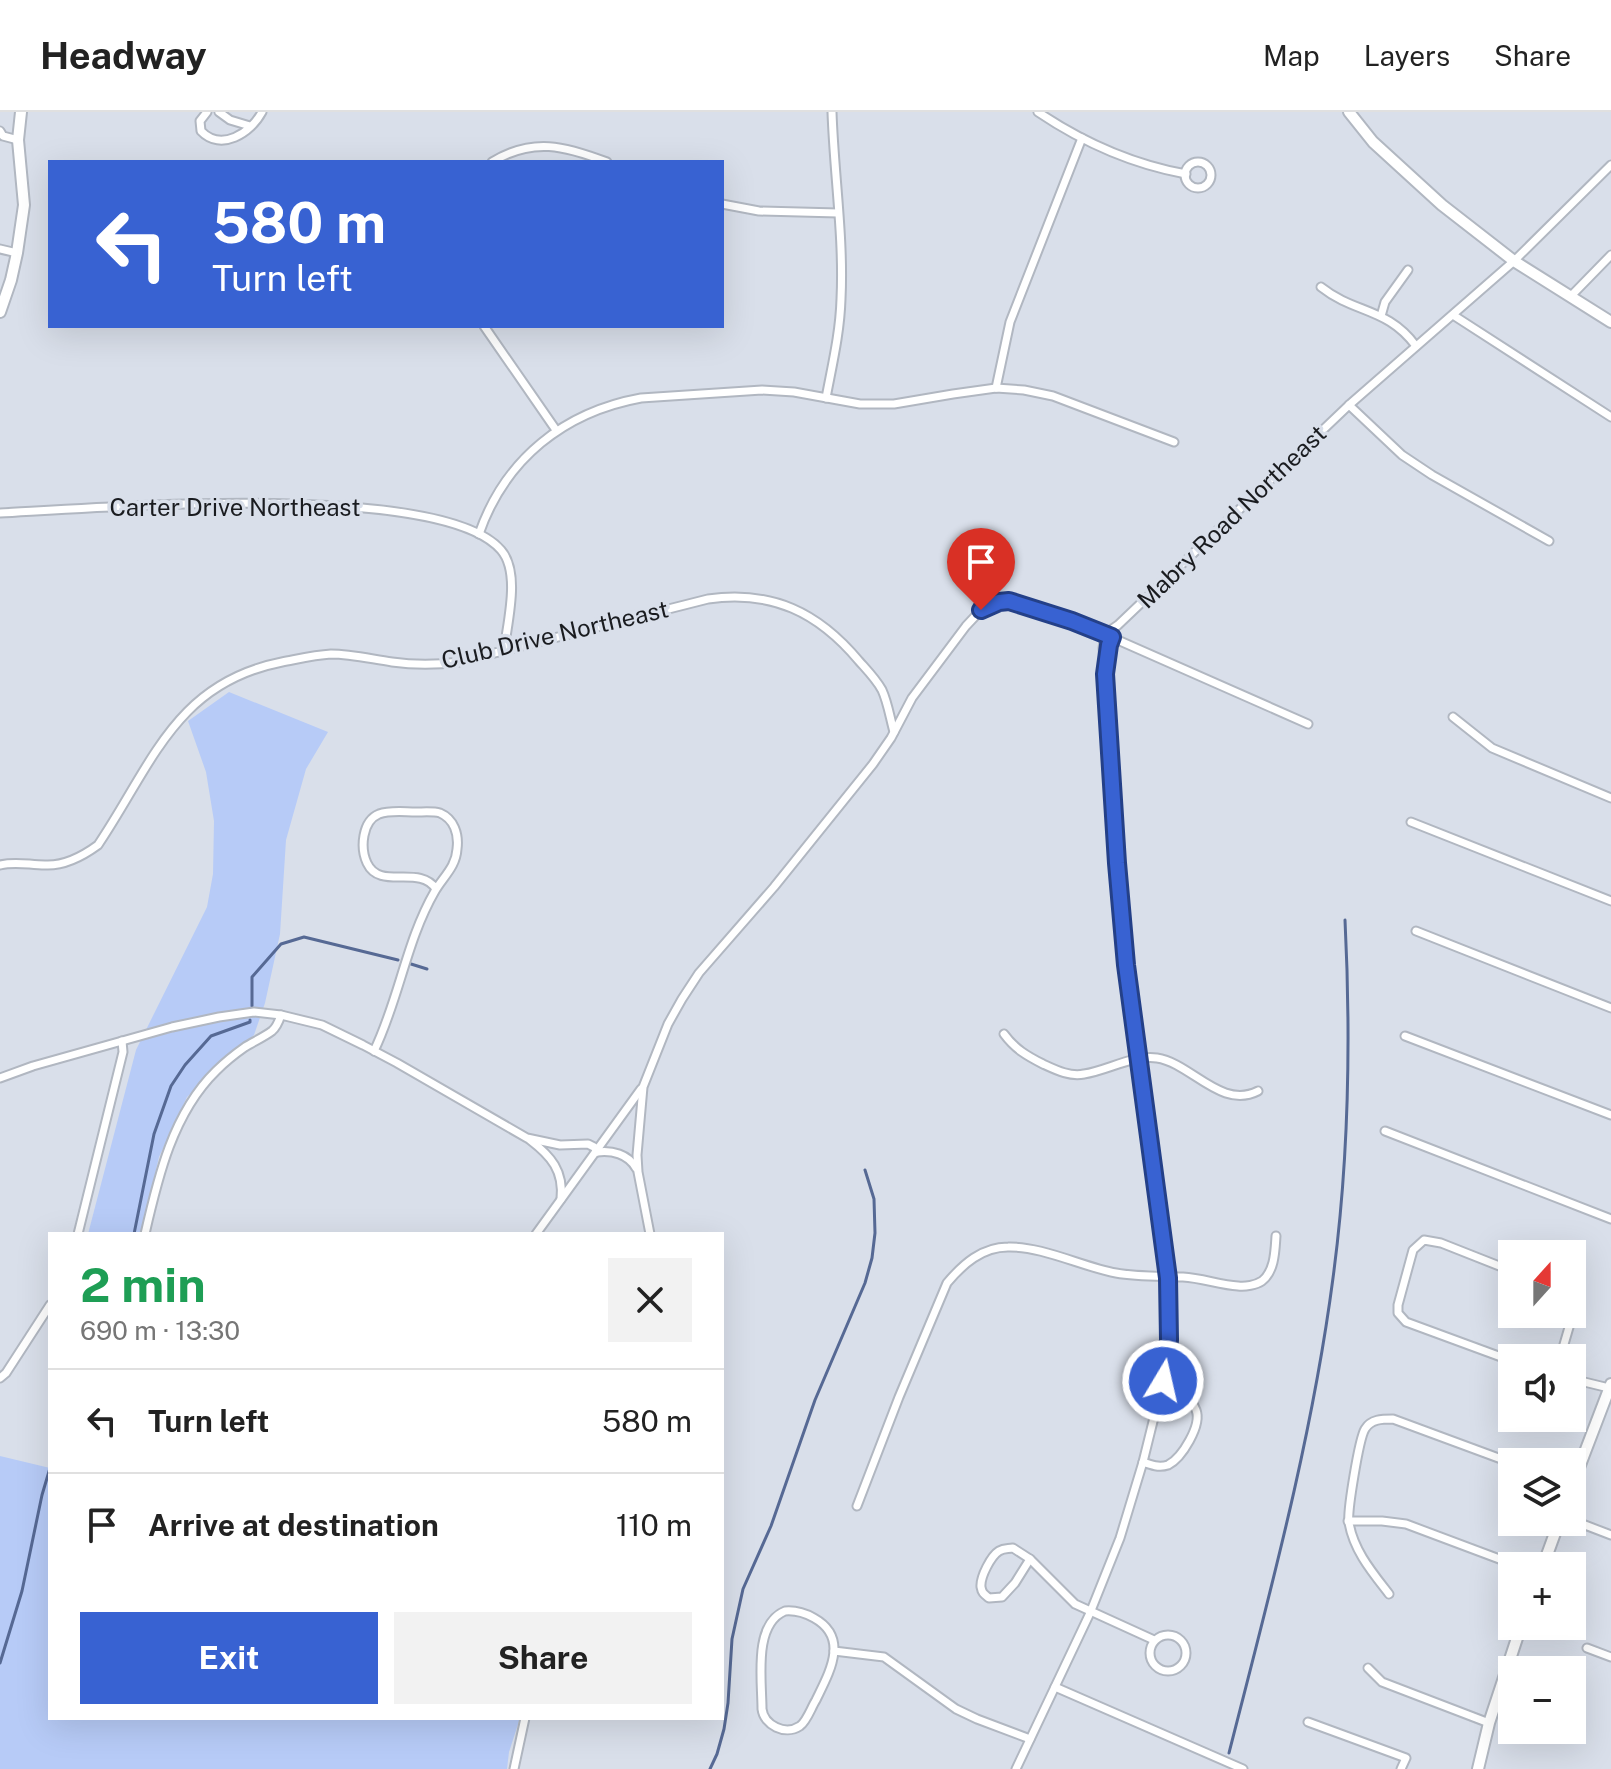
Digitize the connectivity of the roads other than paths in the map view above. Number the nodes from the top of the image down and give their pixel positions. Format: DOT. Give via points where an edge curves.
graph roads {
  1 [pos="21,112"];
  2 [pos="207,112"];
  3 [pos="219,112"];
  4 [pos="262,112"];
  5 [pos="832,112"];
  6 [pos="1038,112"];
  7 [pos="1349,112"];
  8 [pos="250,126"];
  9 [pos="0,131"];
  10 [pos="1082,138"];
  11 [pos="18,140"];
  12 [pos="496,160"];
  13 [pos="601,160"];
  14 [pos="1611,165"];
  15 [pos="1186,174"];
  16 [pos="724,204"];
  17 [pos="838,213"];
  18 [pos="0,249"];
  19 [pos="17,253"];
  20 [pos="1611,255"];
  21 [pos="1514,261"];
  22 [pos="1408,270"];
  23 [pos="1321,287"];
  24 [pos="1570,297"];
  25 [pos="0,312"];
  26 [pos="1453,315"];
  27 [pos="1381,316"];
  28 [pos="1611,322"];
  29 [pos="485,328"];
  30 [pos="1416,346"];
  31 [pos="996,388"];
  32 [pos="826,398"];
  33 [pos="1349,405"];
  34 [pos="1611,417"];
  35 [pos="556,430"];
  36 [pos="1174,442"];
  37 [pos="0,513"];
  38 [pos="479,534"];
  39 [pos="1549,541"];
  40 [pos="1108,636"];
  41 [pos="504,651"];
  42 [pos="1453,717"];
  43 [pos="1308,724"];
  44 [pos="894,732"];
  45 [pos="1611,798"];
  46 [pos="1411,822"];
  47 [pos="1,862"];
  48 [pos="436,889"];
  49 [pos="1611,901"];
  50 [pos="1416,931"];
  51 [pos="1611,1008"];
  52 [pos="281,1015"];
  53 [pos="1004,1034"];
  54 [pos="1405,1036"];
  55 [pos="122,1041"];
  56 [pos="374,1051"];
  57 [pos="1139,1058"];
  58 [pos="0,1078"];
  59 [pos="643,1087"];
  60 [pos="1258,1091"];
  61 [pos="1611,1115"];
  62 [pos="1385,1131"];
  63 [pos="606,1137"];
  64 [pos="527,1138"];
  65 [pos="588,1144"];
  66 [pos="597,1152"];
  67 [pos="638,1172"];
  68 [pos="561,1201"];
  69 [pos="1611,1219"];
  70 [pos="78,1232"];
  71 [pos="146,1232"];
  72 [pos="538,1232"];
  73 [pos="650,1232"];
  74 [pos="1276,1236"];
  75 [pos="1498,1265"];
  76 [pos="1168,1278"];
  77 [pos="1260,1282"];
  78 [pos="1267,1291"];
  79 [pos="48,1308"];
  80 [pos="1498,1356"];
  81 [pos="0,1378"];
  82 [pos="1163,1381"];
  83 [pos="1586,1382"];
  84 [pos="1610,1386"];
  85 [pos="1586,1449"];
  86 [pos="1498,1458"];
  87 [pos="1143,1462"];
  88 [pos="857,1506"];
  89 [pos="1348,1521"];
  90 [pos="1586,1525"];
  91 [pos="1611,1535"];
  92 [pos="1498,1558"];
  93 [pos="1030,1559"];
  94 [pos="1389,1594"];
  95 [pos="1090,1613"];
  96 [pos="1154,1640"];
  97 [pos="1516,1640"];
  98 [pos="1587,1648"];
  99 [pos="834,1651"];
  100 [pos="1611,1657"];
  101 [pos="1368,1668"];
  102 [pos="1055,1687"];
  103 [pos="525,1720"];
  104 [pos="1308,1722"];
  105 [pos="1489,1723"];
  106 [pos="1030,1739"];
  107 [pos="514,1769"];
  108 [pos="1016,1769"];
  109 [pos="1243,1769"];
  110 [pos="1401,1769"];
  111 [pos="1478,1769"];
  1 -- 11 [label="street"];
  2 -- 8 [label="street" via="200,126 210,139 229,140"];
  3 -- 8 [label="street"];
  4 -- 8 [label="street"];
  5 -- 17 [label="street"];
  6 -- 10 [label="street"];
  7 -- 21 [label="street" via="1373,142 1442,205"];
  9 -- 11 [label="street"];
  10 -- 15 [label="street" via="1135,162"];
  10 -- 31 [label="street" via="1010,322"];
  11 -- 19 [label="street" via="24,205"];
  12 -- 13 [label="street" via="538,146"];
  14 -- 21 [label="street, Mabry Road Northeast"];
  16 -- 17 [label="street"];
  17 -- 32 [label="street" via="841,303"];
  18 -- 19 [label="street"];
  19 -- 25 [label="street"];
  20 -- 24 [label="street"];
  21 -- 24 [label="street"];
  21 -- 26 [label="street, Mabry Road Northeast"];
  22 -- 27 [label="street"];
  23 -- 27 [label="street"];
  24 -- 28 [label="street"];
  26 -- 30 [label="street, Mabry Road Northeast"];
  26 -- 34 [label="street"];
  27 -- 30 [label="street"];
  29 -- 35 [label="street"];
  30 -- 33 [label="street, Mabry Road Northeast"];
  31 -- 32 [label="street" via="894,404"];
  31 -- 36 [label="street" via="1053,396"];
  32 -- 35 [label="street" via="762,390 641,398 598,409"];
  33 -- 39 [label="street" via="1402,455"];
  33 -- 40 [label="street, Mabry Road Northeast"];
  35 -- 38 [label="street" via="506,480"];
  37 -- 38 [label="street, Carter Drive Northeast" via="208,503 321,505 392,510"];
  38 -- 41 [label="street, Carter Drive Northeast" via="502,551 511,569"];
  40 -- 43 [label="street"];
  40 -- 44 [label="street" via="1009,601 990,605 966,626 912,698"];
  40 -- 57 [label="street" via="1105,674 1119,890"];
  41 -- 44 [label="street, Club Drive Northeast" via="708,599 766,599 809,615 843,642 881,689"];
  41 -- 47 [label="street, Club Drive Northeast" via="419,665 330,654 245,671 184,713 98,845 75,859 48,866"];
  42 -- 45 [label="street" via="1492,748"];
  44 -- 59 [label="street" via="699,973 668,1024"];
  46 -- 49 [label="street"];
  48 -- 48 [label="street" via="425,879 386,877 371,869 364,841 373,818 390,812 437,812 450,820 458,848"];
  48 -- 56 [label="street"];
  50 -- 51 [label="street"];
  52 -- 55 [label="street" via="237,1013"];
  52 -- 56 [label="street" via="322,1025"];
  52 -- 71 [label="street" via="272,1031 216,1070 185,1112 165,1158"];
  53 -- 57 [label="street" via="1020,1052 1066,1073 1082,1075"];
  54 -- 61 [label="street"];
  55 -- 58 [label="street"];
  55 -- 70 [label="street"];
  56 -- 64 [label="street"];
  57 -- 60 [label="street" via="1174,1063 1231,1095"];
  57 -- 76 [label="street"];
  59 -- 63 [label="street"];
  59 -- 67 [label="street"];
  62 -- 69 [label="street"];
  63 -- 65 [label="street"];
  63 -- 66 [label="street"];
  64 -- 65 [label="street"];
  64 -- 68 [label="street" via="558,1169"];
  65 -- 66 [label="street"];
  66 -- 67 [label="street" via="625,1155"];
  66 -- 68 [label="street"];
  67 -- 73 [label="street"];
  68 -- 72 [label="street"];
  74 -- 77 [label="street" via="1272,1264"];
  75 -- 80 [label="street" via="1424,1240 1413,1250 1398,1313 1406,1322"];
  76 -- 77 [label="street" via="1238,1286"];
  76 -- 82 [label="street" via="1169,1340"];
  76 -- 88 [label="street" via="1117,1273 1008,1246 982,1252 960,1268 947,1283"];
  77 -- 78 [label="street"];
  79 -- 81 [label="street"];
  82 -- 87 [label="street"];
  82 -- 87 [label="street" via="1188,1396 1198,1417 1182,1452 1166,1466"];
  83 -- 84 [label="street"];
  84 -- 85 [label="street"];
  86 -- 89 [label="street" via="1393,1419 1372,1422 1360,1443"];
  87 -- 95 [label="street"];
  89 -- 92 [label="street" via="1406,1524"];
  89 -- 94 [label="street" via="1360,1556"];
  90 -- 91 [label="street"];
  93 -- 93 [label="street" via="1013,1548 995,1554 982,1578 983,1593 1002,1597"];
  93 -- 95 [label="street"];
  95 -- 96 [label="street"];
  95 -- 102 [label="street"];
  96 -- 96 [label="street" via="1171,1634 1182,1641 1186,1655 1178,1669 1154,1665"];
  97 -- 105 [label="street"];
  98 -- 100 [label="street"];
  99 -- 99 [label="street" via="824,1625 804,1613 791,1610 774,1617 762,1649 762,1709 768,1723 787,1729 804,1723"];
  99 -- 106 [label="street" via="884,1657 956,1709"];
  101 -- 105 [label="street" via="1382,1682"];
  102 -- 106 [label="street"];
  102 -- 109 [label="street"];
  103 -- 107 [label="street"];
  104 -- 110 [label="street" via="1406,1758"];
  105 -- 111 [label="street"];
  106 -- 108 [label="street"];
}
